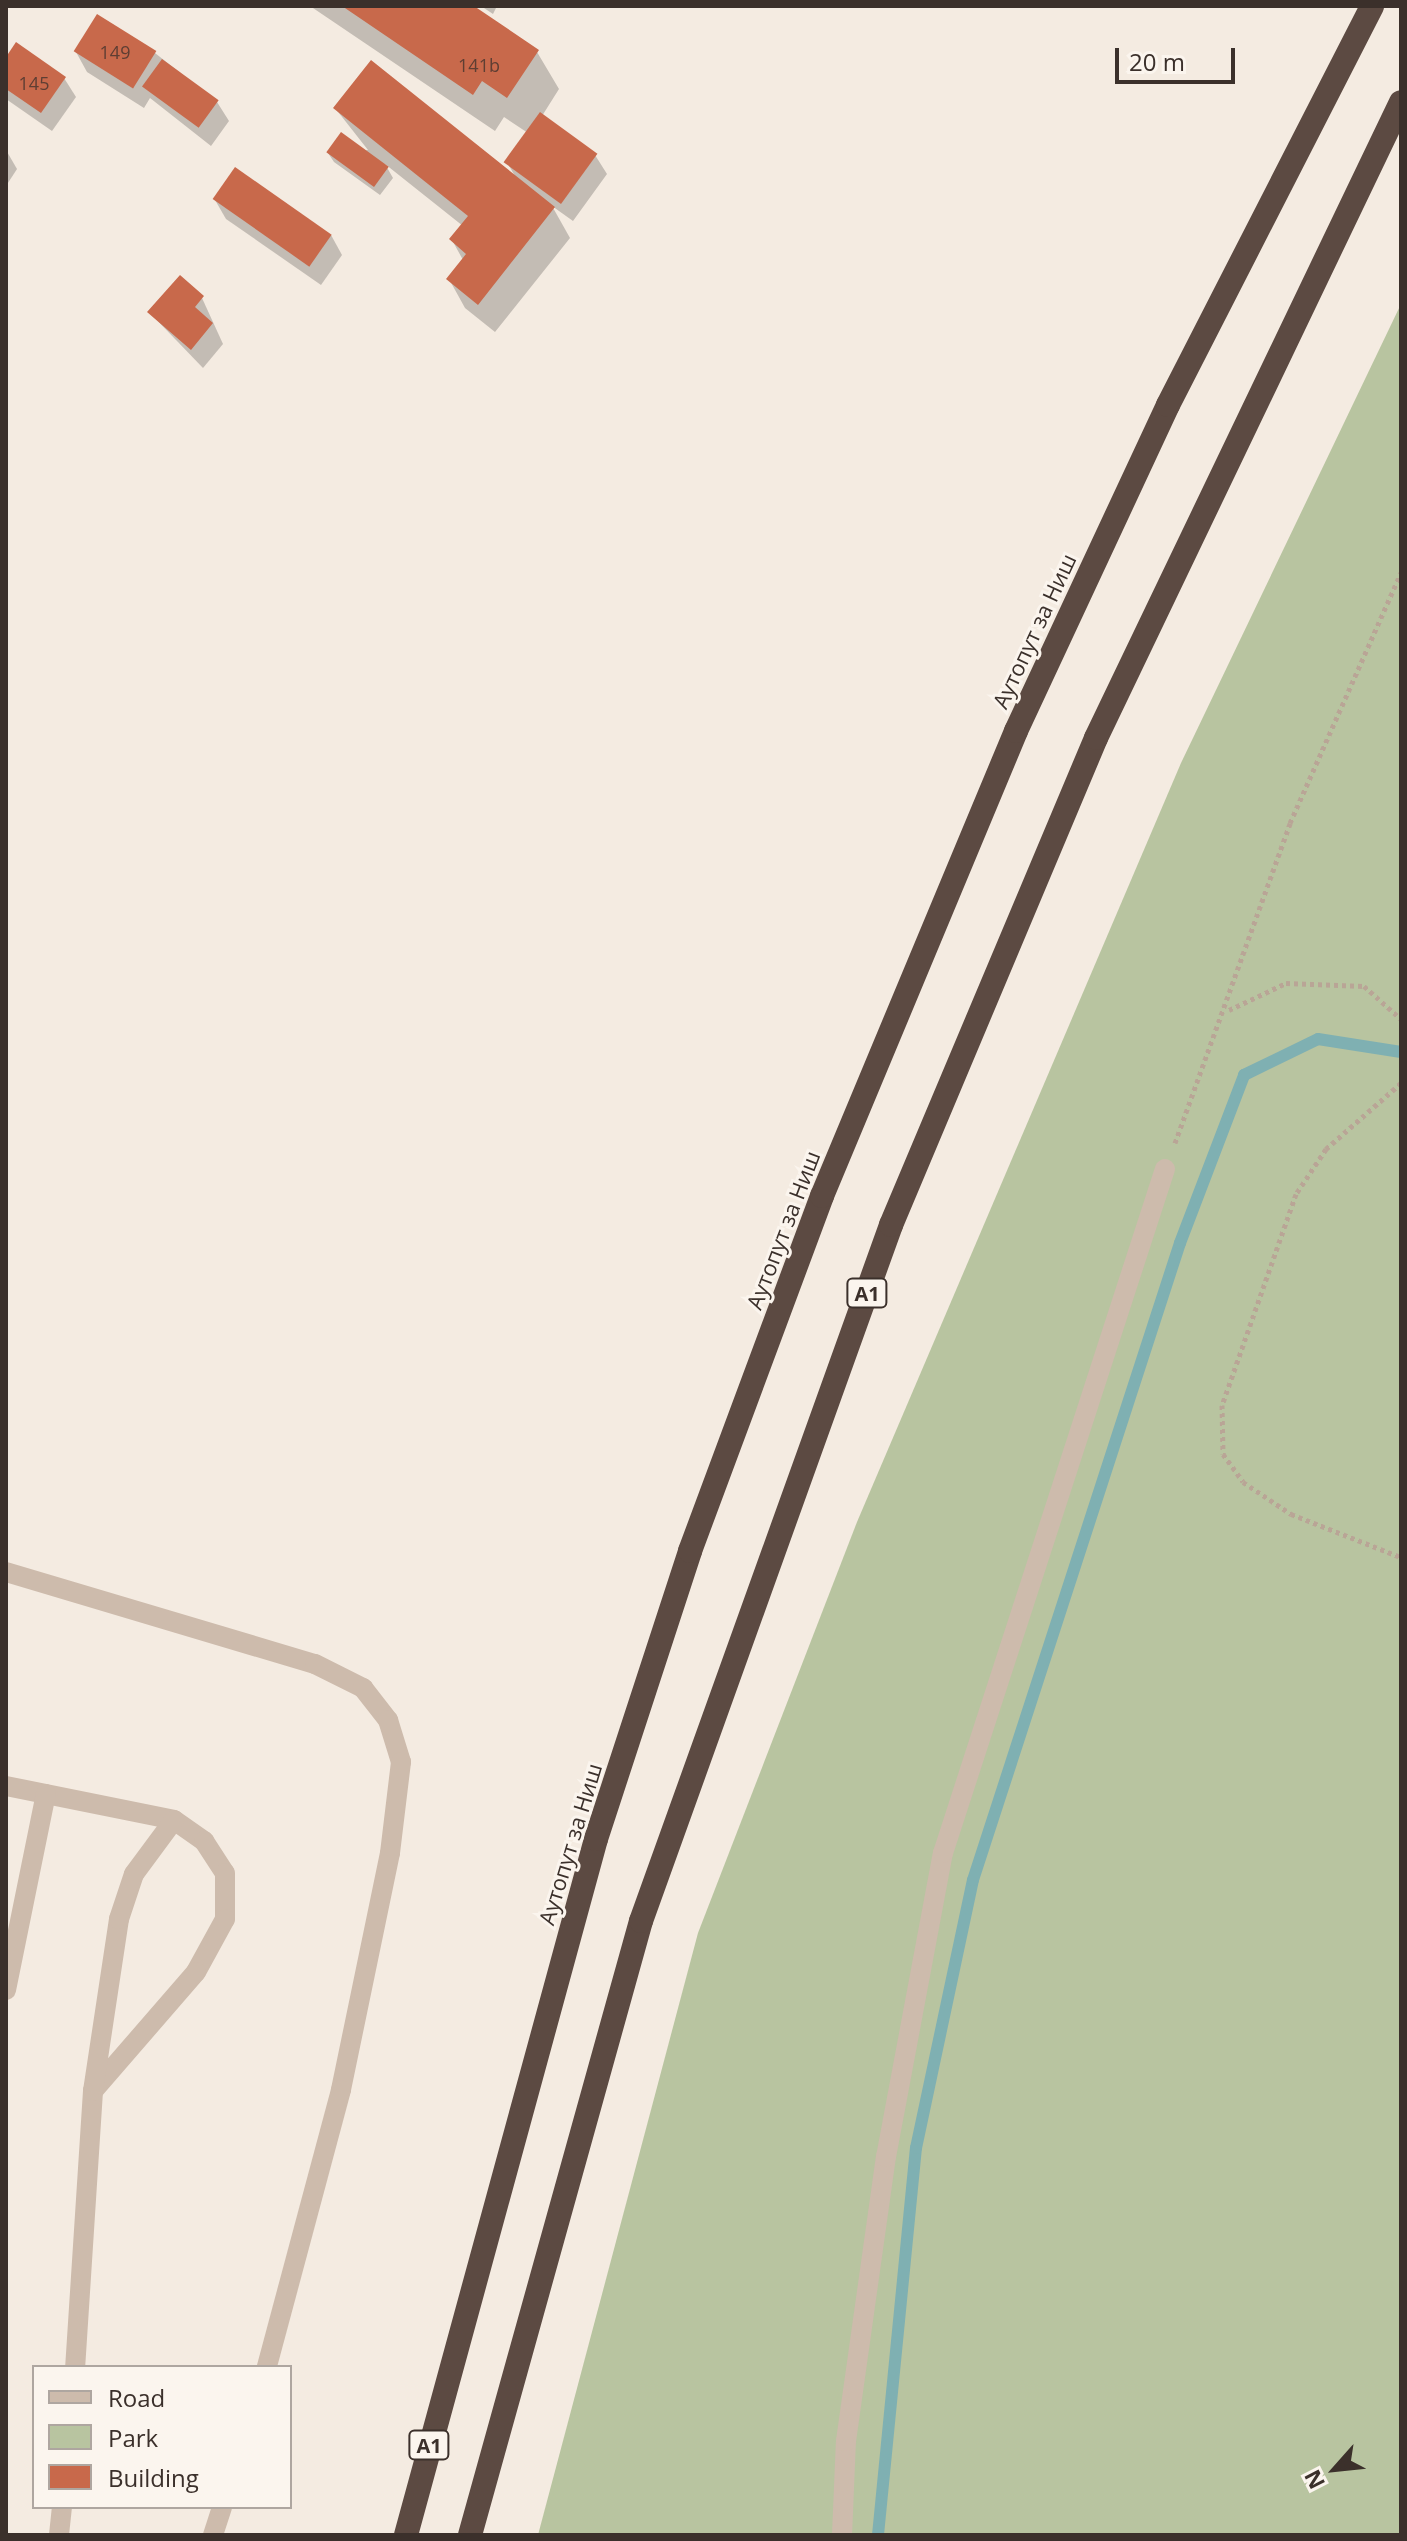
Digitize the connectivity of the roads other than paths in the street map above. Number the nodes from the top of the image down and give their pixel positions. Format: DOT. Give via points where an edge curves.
graph roads {
  1 [pos="1372,6"];
  2 [pos="1401,102"];
  3 [pos="1165,1169"];
  4 [pos="6,1572"];
  5 [pos="6,1786"];
  6 [pos="46,1794"];
  7 [pos="174,1820"];
  8 [pos="6,1990"];
  9 [pos="93,2091"];
  10 [pos="75,2365"];
  11 [pos="268,2365"];
  12 [pos="62,2509"];
  13 [pos="221,2509"];
  14 [pos="59,2535"];
  15 [pos="213,2535"];
  16 [pos="406,2535"];
  17 [pos="470,2535"];
  18 [pos="842,2535"];
  1 -- 16 [label="highway, Аутопут за Ниш / A1" via="1168,405 1016,731 822,1196 690,1551 596,1839"];
  2 -- 17 [label="highway, A1" via="1096,738 891,1225 641,1921"];
  3 -- 18 [label="street" via="943,1853 886,2157 846,2441"];
  4 -- 11 [label="street" via="315,1664 363,1688 388,1720 401,1762 390,1853 341,2090"];
  5 -- 6 [label="street"];
  6 -- 7 [label="street"];
  6 -- 8 [label="street"];
  7 -- 9 [label="street" via="134,1874 119,1919"];
  7 -- 9 [label="street" via="204,1841 225,1873 225,1919 196,1972"];
  9 -- 10 [label="street"];
  12 -- 14 [label="street"];
  13 -- 15 [label="street"];
}
